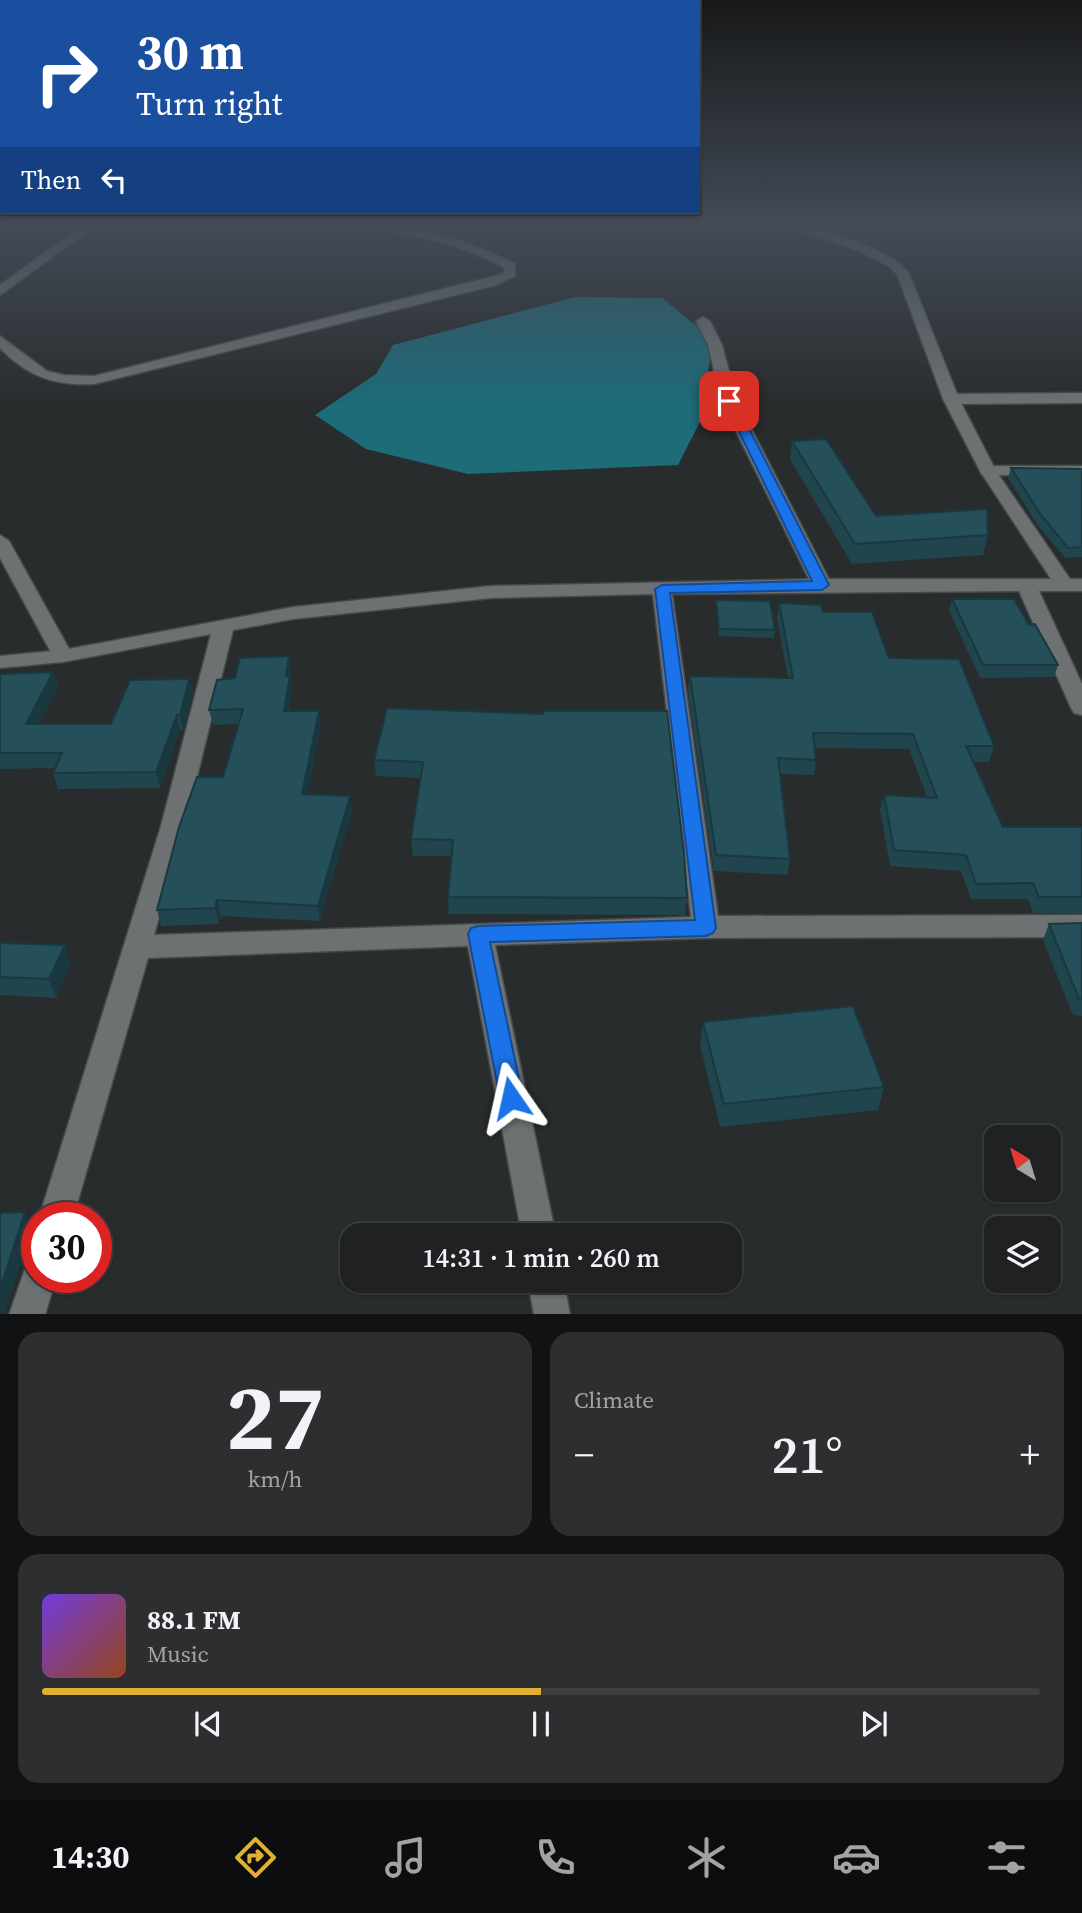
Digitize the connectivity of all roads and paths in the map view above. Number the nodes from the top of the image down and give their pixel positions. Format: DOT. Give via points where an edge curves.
graph roads {
  1 [pos="484,284"];
  2 [pos="907,284"];
  3 [pos="703,321"];
  4 [pos="0,340"];
  5 [pos="1082,398"];
  6 [pos="951,400"];
  7 [pos="988,471"];
  8 [pos="1082,471"];
  9 [pos="0,541"];
  10 [pos="822,585"];
  11 [pos="1073,585"];
  12 [pos="1027,586"];
  13 [pos="662,589"];
  14 [pos="224,624"];
  15 [pos="62,656"];
  16 [pos="0,662"];
  17 [pos="1082,708"];
  18 [pos="1082,926"];
  19 [pos="706,928"];
  20 [pos="478,934"];
  21 [pos="137,947"];
  22 [pos="61,1202"];
  23 [pos="536,1223"];
  24 [pos="33,1293"];
  25 [pos="548,1293"];
  26 [pos="27,1314"];
  27 [pos="552,1314"];
  1 -- 4 [label="street" via="94,380 45,378"];
  2 -- 6 [label="street"];
  3 -- 10 [label="street" via="715,345 729,401"];
  5 -- 6 [label="street"];
  6 -- 7 [label="street"];
  7 -- 8 [label="street"];
  7 -- 11 [label="street"];
  9 -- 15 [label="street"];
  10 -- 12 [label="street"];
  10 -- 13 [label="street"];
  11 -- 12 [label="street"];
  12 -- 17 [label="street"];
  13 -- 14 [label="street" via="491,592"];
  13 -- 19 [label="street"];
  14 -- 15 [label="street"];
  14 -- 21 [label="street"];
  15 -- 16 [label="street"];
  18 -- 19 [label="street"];
  19 -- 20 [label="street"];
  20 -- 21 [label="street"];
  20 -- 23 [label="street"];
  21 -- 22 [label="street"];
  24 -- 26 [label="street"];
  25 -- 27 [label="street"];
}
